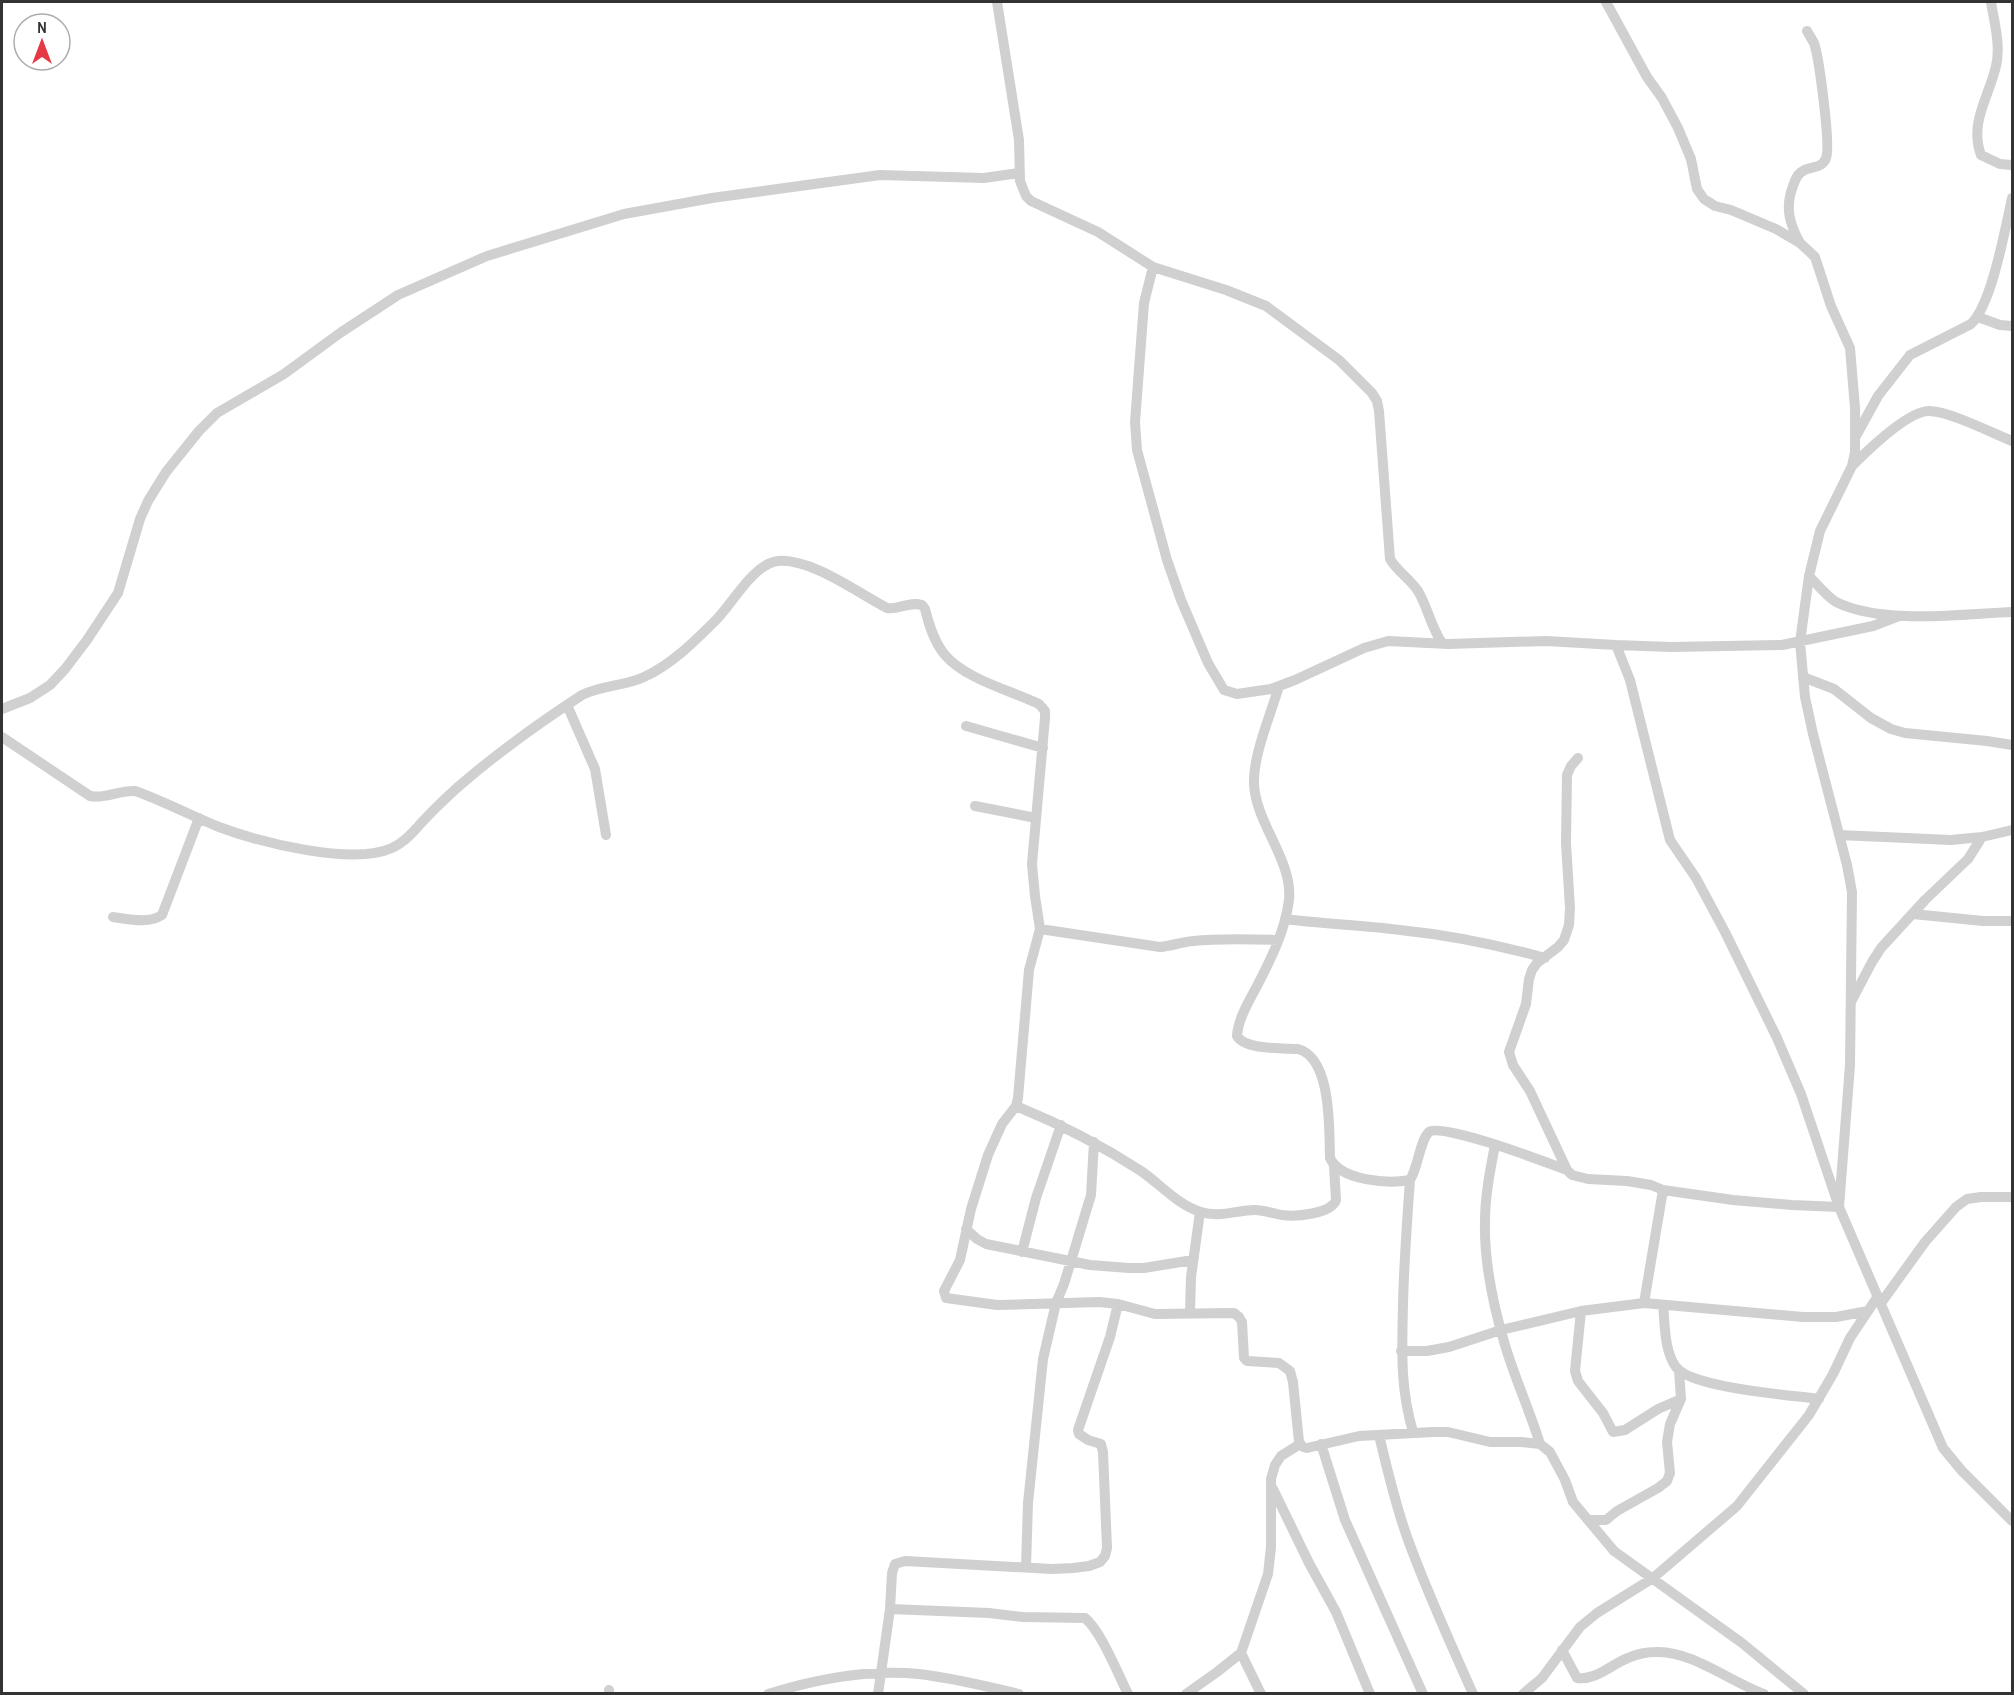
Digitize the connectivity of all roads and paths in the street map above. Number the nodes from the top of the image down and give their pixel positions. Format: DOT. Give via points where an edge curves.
graph roads {
  1 [pos="997,2"];
  2 [pos="1606,2"];
  3 [pos="1991,2"];
  4 [pos="1808,31"];
  5 [pos="2013,165"];
  6 [pos="1019,173"];
  7 [pos="2013,198"];
  8 [pos="1800,243"];
  9 [pos="1153,267"];
  10 [pos="1978,317"];
  11 [pos="2013,326"];
  12 [pos="1856,437"];
  13 [pos="2013,441"];
  14 [pos="1852,466"];
  15 [pos="1809,576"];
  16 [pos="2013,612"];
  17 [pos="1899,616"];
  18 [pos="1800,642"];
  19 [pos="1442,643"];
  20 [pos="1616,645"];
  21 [pos="1803,677"];
  22 [pos="1279,686"];
  23 [pos="567,705"];
  24 [pos="2,709"];
  25 [pos="966,726"];
  26 [pos="2,737"];
  27 [pos="2013,746"];
  28 [pos="1043,748"];
  29 [pos="1578,758"];
  30 [pos="975,806"];
  31 [pos="199,818"];
  32 [pos="1036,818"];
  33 [pos="2013,830"];
  34 [pos="606,835"];
  35 [pos="1839,835"];
  36 [pos="1982,837"];
  37 [pos="1913,914"];
  38 [pos="113,918"];
  39 [pos="1285,919"];
  40 [pos="2013,921"];
  41 [pos="1040,929"];
  42 [pos="1278,940"];
  43 [pos="1545,958"];
  44 [pos="1850,1005"];
  45 [pos="1016,1106"];
  46 [pos="1061,1125"];
  47 [pos="1094,1142"];
  48 [pos="1495,1145"];
  49 [pos="1334,1166"];
  50 [pos="1567,1170"];
  51 [pos="1410,1180"];
  52 [pos="1664,1190"];
  53 [pos="2013,1197"];
  54 [pos="1839,1207"];
  55 [pos="1200,1212"];
  56 [pos="966,1229"];
  57 [pos="1022,1252"];
  58 [pos="1193,1260"];
  59 [pos="1071,1261"];
  60 [pos="1880,1300"];
  61 [pos="1056,1303"];
  62 [pos="1644,1303"];
  63 [pos="1118,1304"];
  64 [pos="1663,1305"];
  65 [pos="1581,1311"];
  66 [pos="1868,1311"];
  67 [pos="1190,1313"];
  68 [pos="1501,1330"];
  69 [pos="1401,1351"];
  70 [pos="1679,1370"];
  71 [pos="1681,1399"];
  72 [pos="1819,1399"];
  73 [pos="1413,1432"];
  74 [pos="1378,1435"];
  75 [pos="1300,1444"];
  76 [pos="1321,1444"];
  77 [pos="1540,1444"];
  78 [pos="1272,1486"];
  79 [pos="1588,1520"];
  80 [pos="2013,1521"];
  81 [pos="1026,1567"];
  82 [pos="1653,1578"];
  83 [pos="890,1609"];
  84 [pos="1562,1650"];
  85 [pos="1241,1653"];
  86 [pos="882,1673"];
  87 [pos="1787,1681"];
  88 [pos="768,1694"];
  89 [pos="878,1694"];
  90 [pos="1019,1694"];
  91 [pos="1128,1694"];
  92 [pos="1186,1694"];
  93 [pos="1261,1694"];
  94 [pos="1370,1694"];
  95 [pos="1423,1694"];
  96 [pos="1473,1694"];
  97 [pos="1523,1694"];
  98 [pos="1764,1694"];
  99 [pos="1796,1694"];
  100 [pos="1804,1694"];
  1 -- 6 [label="street" via="1019,140"];
  2 -- 8 [label="street" via="1678,128 1691,159 1697,189 1704,199"];
  3 -- 5 [label="street" via="1997,65 1979,118 1977,143 1981,155"];
  4 -- 8 [label="street" via="1816,52 1827,145 1826,158 1818,167 1796,177 1788,198 1791,227"];
  6 -- 9 [label="street" via="1022,189 1031,201 1098,232"];
  6 -- 24 [label="street" via="984,178 870,176 634,212 487,256 398,295 284,374 217,413 199,431 148,501 118,592 87,640 50,685"];
  7 -- 10 [label="street" via="1990,289"];
  8 -- 12 [label="street" via="1815,257 1850,348"];
  9 -- 19 [label="street" via="1266,306 1339,360 1372,393 1377,401 1390,559 1418,590"];
  9 -- 22 [label="street" via="1144,303 1135,422 1137,450 1167,560 1208,663 1224,690 1237,694"];
  10 -- 11 [label="street"];
  10 -- 12 [label="street" via="1910,355 1878,396"];
  12 -- 14 [label="street"];
  13 -- 14 [label="street" via="1958,418 1921,412 1879,440"];
  14 -- 15 [label="street" via="1820,531"];
  15 -- 17 [label="street" via="1834,601 1858,610"];
  15 -- 18 [label="street"];
  16 -- 17 [label="street"];
  17 -- 18 [label="street" via="1874,626"];
  18 -- 20 [label="street"];
  18 -- 21 [label="street"];
  19 -- 20 [label="street" via="1546,641"];
  19 -- 22 [label="street" via="1388,641"];
  20 -- 54 [label="street" via="1630,680 1670,840 1696,878 1777,1038 1801,1094"];
  21 -- 27 [label="street" via="1834,689 1871,718 1898,731"];
  21 -- 35 [label="street" via="1813,735"];
  22 -- 39 [label="street" via="1255,766 1254,785 1261,815 1287,878"];
  23 -- 28 [label="street" via="595,688 643,678 657,670 719,618 756,572 778,561 831,576 887,608 922,605 937,644 952,662 1039,704 1045,711"];
  23 -- 31 [label="street" via="450,794 405,840 377,853 337,855 315,851 245,835"];
  23 -- 34 [label="street" via="595,768"];
  25 -- 28 [label="street"];
  26 -- 31 [label="street" via="90,796 135,791"];
  28 -- 32 [label="street"];
  29 -- 43 [label="street" via="1567,775 1569,925 1564,940"];
  30 -- 32 [label="street"];
  31 -- 38 [label="street" via="162,915 144,920"];
  32 -- 41 [label="street" via="1033,878"];
  33 -- 36 [label="street"];
  35 -- 36 [label="street" via="1952,840"];
  35 -- 44 [label="street" via="1852,892"];
  36 -- 37 [label="street" via="1968,859"];
  37 -- 40 [label="street"];
  37 -- 44 [label="street" via="1881,948"];
  39 -- 42 [label="street"];
  39 -- 43 [label="street" via="1400,930"];
  41 -- 42 [label="street" via="1160,947 1191,941"];
  41 -- 45 [label="street" via="1029,970"];
  42 -- 49 [label="street" via="1237,1036 1249,1045 1298,1049 1312,1056 1327,1101 1330,1158"];
  43 -- 50 [label="street" via="1529,979 1526,1004 1509,1052"];
  44 -- 54 [label="street" via="1850,1065"];
  45 -- 46 [label="street"];
  45 -- 56 [label="street" via="994,1138"];
  46 -- 47 [label="street"];
  46 -- 57 [label="street"];
  47 -- 55 [label="street"];
  47 -- 59 [label="street" via="1091,1195"];
  48 -- 50 [label="street"];
  48 -- 51 [label="street" via="1458,1133 1431,1130"];
  48 -- 68 [label="street" via="1485,1224"];
  49 -- 51 [label="street" via="1374,1180"];
  49 -- 55 [label="street" via="1336,1200 1331,1207 1296,1216 1256,1210 1217,1215"];
  50 -- 52 [label="street" via="1588,1179 1627,1181"];
  51 -- 69 [label="street"];
  52 -- 54 [label="street"];
  52 -- 62 [label="street"];
  53 -- 60 [label="street" via="1967,1199 1956,1207"];
  54 -- 60 [label="street"];
  55 -- 58 [label="street"];
  56 -- 57 [label="street" via="986,1244"];
  56 -- 61 [label="street" via="960,1260 944,1291 946,1298 997,1305"];
  57 -- 59 [label="street"];
  58 -- 59 [label="street" via="1144,1268"];
  58 -- 67 [label="street"];
  59 -- 61 [label="street"];
  60 -- 66 [label="street"];
  60 -- 80 [label="street" via="1943,1448"];
  61 -- 63 [label="street"];
  61 -- 81 [label="street" via="1040,1382"];
  62 -- 64 [label="street"];
  62 -- 65 [label="street"];
  63 -- 67 [label="street" via="1155,1314"];
  63 -- 81 [label="street" via="1078,1430 1078,1434 1101,1444 1103,1452 1105,1556 1089,1566"];
  64 -- 66 [label="street" via="1803,1317 1836,1317"];
  64 -- 70 [label="street" via="1670,1356"];
  65 -- 68 [label="street"];
  65 -- 71 [label="street" via="1575,1371 1613,1432 1625,1430"];
  66 -- 72 [label="street"];
  67 -- 75 [label="street" via="1234,1313 1242,1322 1244,1358 1279,1364 1290,1371"];
  68 -- 69 [label="street" via="1449,1347"];
  68 -- 77 [label="street"];
  69 -- 73 [label="street" via="1405,1406"];
  70 -- 71 [label="street"];
  70 -- 72 [label="street" via="1688,1377 1713,1383"];
  71 -- 79 [label="street" via="1666,1442 1670,1473 1666,1480 1606,1520"];
  72 -- 82 [label="street" via="1784,1450 1737,1506"];
  73 -- 74 [label="street"];
  73 -- 77 [label="street" via="1448,1432 1490,1442"];
  74 -- 76 [label="street"];
  74 -- 96 [label="street" via="1408,1540"];
  75 -- 76 [label="street" via="1307,1448"];
  75 -- 78 [label="street" via="1281,1456 1275,1465"];
  76 -- 95 [label="street" via="1345,1520"];
  77 -- 79 [label="street" via="1550,1452 1574,1502"];
  78 -- 85 [label="street" via="1268,1574"];
  78 -- 94 [label="street" via="1336,1612"];
  79 -- 82 [label="street" via="1614,1551"];
  81 -- 83 [label="street" via="899,1562 892,1573"];
  82 -- 84 [label="street" via="1588,1620"];
  82 -- 87 [label="street"];
  83 -- 86 [label="street"];
  83 -- 91 [label="street" via="1085,1618"];
  84 -- 97 [label="street" via="1542,1678"];
  84 -- 98 [label="street" via="1577,1678 1593,1676 1637,1655 1658,1652 1690,1658"];
  85 -- 92 [label="street"];
  85 -- 93 [label="street"];
  86 -- 88 [label="street" via="804,1683"];
  86 -- 89 [label="street"];
  86 -- 90 [label="street" via="935,1676"];
  87 -- 99 [label="street"];
  87 -- 100 [label="street"];
}
